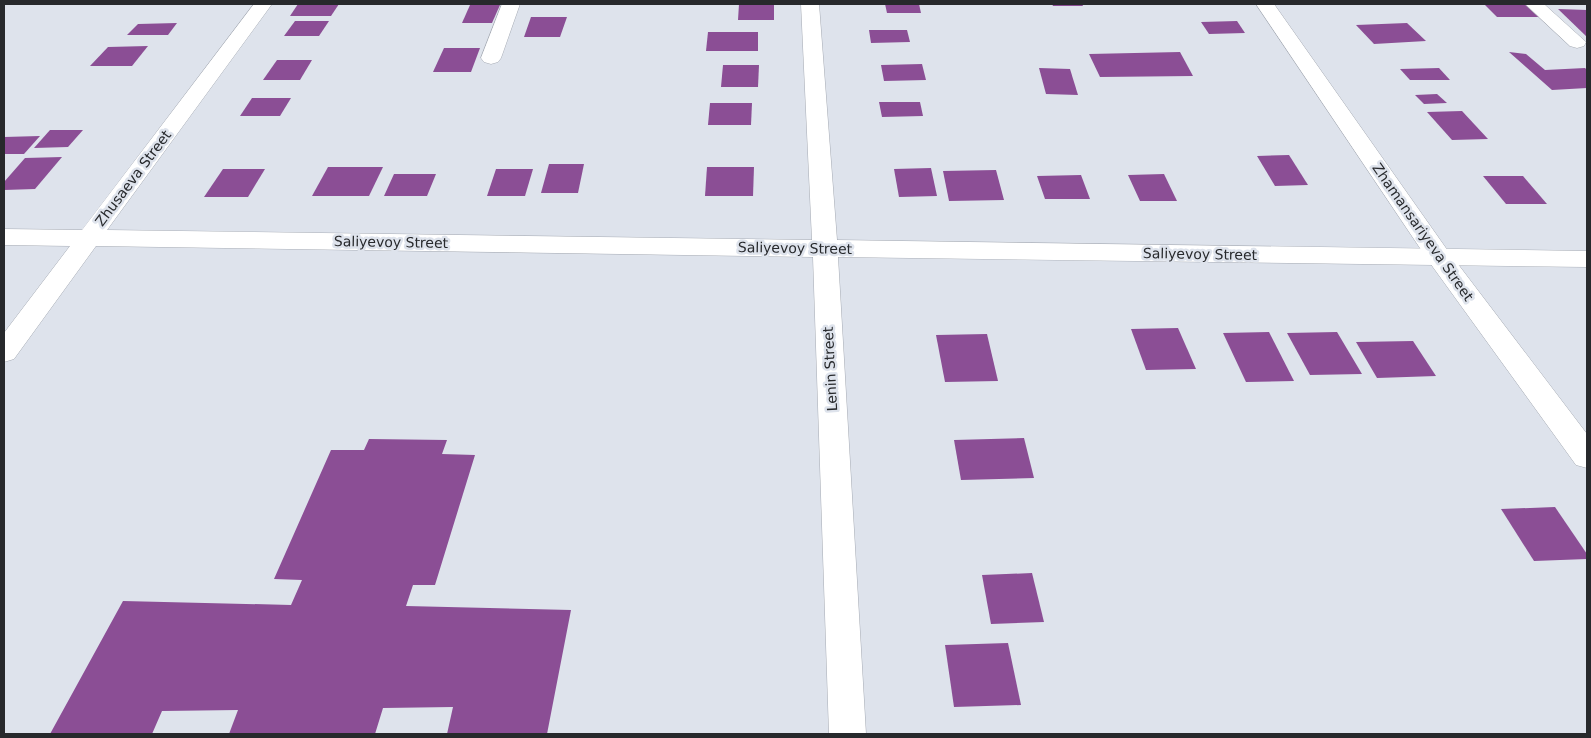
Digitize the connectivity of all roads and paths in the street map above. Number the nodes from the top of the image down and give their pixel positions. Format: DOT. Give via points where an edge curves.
graph roads {
  1 [pos="263,4"];
  2 [pos="511,4"];
  3 [pos="810,4"];
  4 [pos="1265,4"];
  5 [pos="1534,4"];
  6 [pos="1577,42"];
  7 [pos="491,58"];
  8 [pos="4,237"];
  9 [pos="89,237"];
  10 [pos="825,249"];
  11 [pos="1439,257"];
  12 [pos="1587,259"];
  13 [pos="4,352"];
  14 [pos="1587,456"];
  15 [pos="847,734"];
  1 -- 9 [label="street, Zhusaeva Street"];
  2 -- 7 [label="street"];
  3 -- 10 [label="street, Lenin Street"];
  4 -- 11 [label="street, Zhamansariyeva Street"];
  5 -- 6 [label="street"];
  8 -- 9 [label="street, Saliyevoy Street"];
  9 -- 10 [label="street, Saliyevoy Street"];
  9 -- 13 [label="street, Zhusaeva Street"];
  10 -- 11 [label="street, Saliyevoy Street"];
  10 -- 15 [label="street, Lenin Street"];
  11 -- 12 [label="street, Saliyevoy Street"];
  11 -- 14 [label="street, Zhamansariyeva Street"];
}
